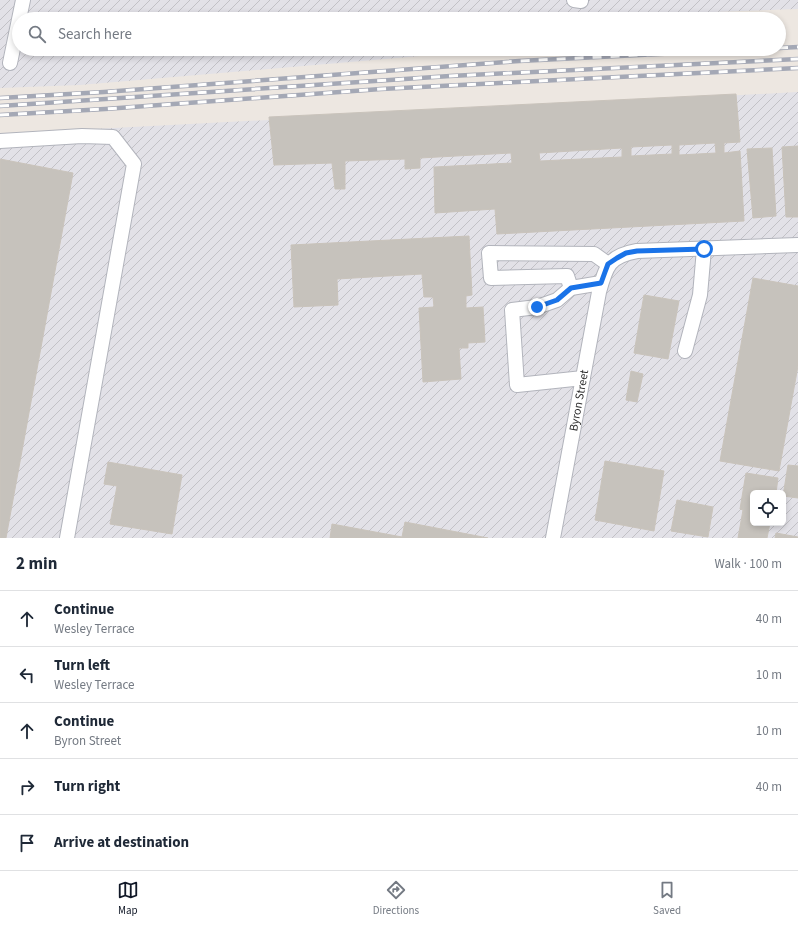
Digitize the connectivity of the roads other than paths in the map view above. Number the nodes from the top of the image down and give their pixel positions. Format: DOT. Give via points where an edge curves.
graph roads {
  1 [pos="23,0"];
  2 [pos="21,12"];
  3 [pos="12,53"];
  4 [pos="10,63"];
  5 [pos="0,141"];
  6 [pos="798,245"];
  7 [pos="704,249"];
  8 [pos="608,264"];
  9 [pos="601,283"];
  10 [pos="571,288"];
  11 [pos="685,351"];
  12 [pos="583,378"];
  13 [pos="68,538"];
  14 [pos="553,538"];
  1 -- 2 [label="street"];
  3 -- 4 [label="street"];
  5 -- 13 [label="street" via="82,136 113,137 134,164"];
  6 -- 7 [label="street"];
  7 -- 8 [label="street" via="632,252"];
  7 -- 11 [label="street" via="700,295"];
  8 -- 9 [label="street, Byron Street"];
  8 -- 10 [label="street" via="594,254 489,253 492,278 567,276"];
  9 -- 10 [label="street"];
  9 -- 12 [label="street, Byron Street"];
  10 -- 12 [label="street" via="557,300 537,307 512,310 517,385"];
  12 -- 14 [label="street, Byron Street"];
}
